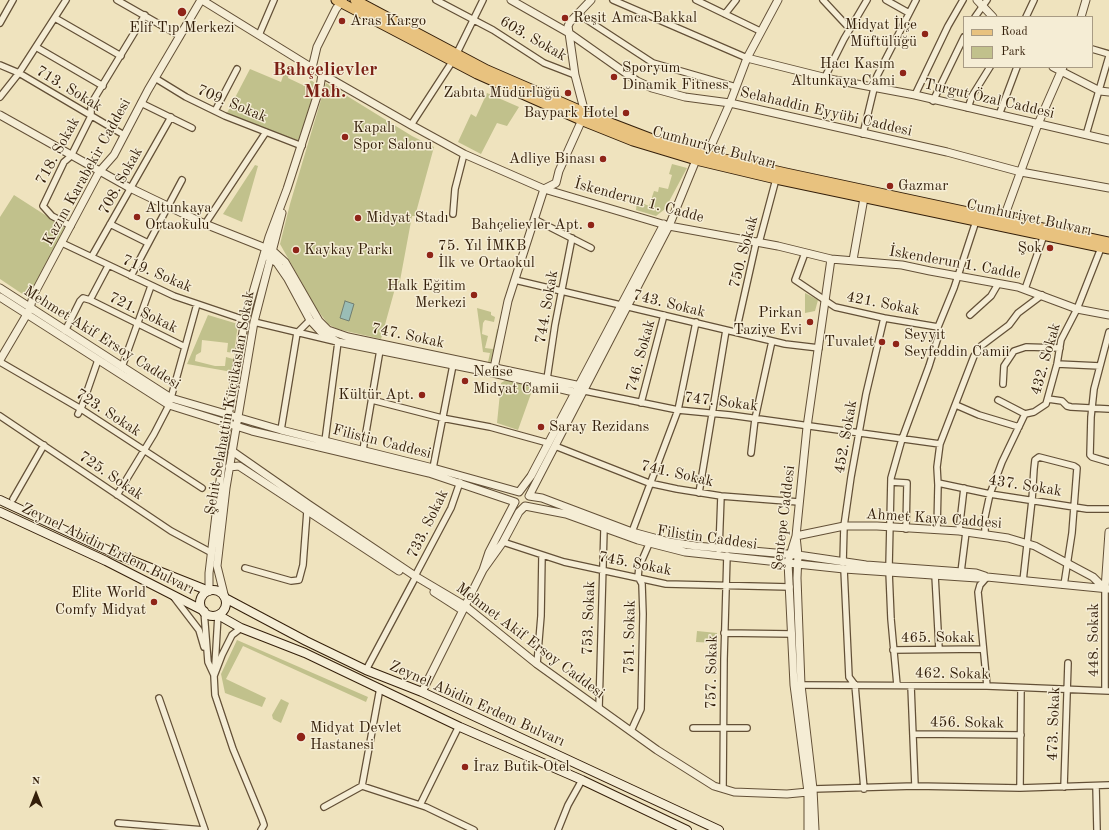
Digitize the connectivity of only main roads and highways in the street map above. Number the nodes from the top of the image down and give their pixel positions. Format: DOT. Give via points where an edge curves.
graph roads {
  1 [pos="355,0"];
  2 [pos="340,1"];
  3 [pos="454,59"];
  4 [pos="584,117"];
  5 [pos="1106,246"];
  6 [pos="0,500"];
  7 [pos="0,512"];
  8 [pos="209,592"];
  9 [pos="225,598"];
  10 [pos="204,611"];
  11 [pos="218,615"];
  12 [pos="687,830"];
  13 [pos="719,830"];
  1 -- 3 [label="main road, Cumhuriyet Bulvarı"];
  2 -- 3 [label="main road, Cumhuriyet Bulvarı"];
  3 -- 4 [label="main road, Cumhuriyet Bulvarı"];
  4 -- 5 [label="main road, Cumhuriyet Bulvarı" via="707,155 1003,220"];
  4 -- 5 [label="main road, Cumhuriyet Bulvarı" via="633,141 696,160 864,198"];
  6 -- 8 [label="main road, Zeynel Abidin Erdem Bulvarı" via="118,555"];
  7 -- 10 [label="main road, Zeynel Abidin Erdem Bulvarı" via="106,561"];
  8 -- 9 [label="main road" via="217,591"];
  8 -- 10 [label="main road" via="201,600"];
  9 -- 11 [label="main road" via="226,606"];
  9 -- 13 [label="main road, Zeynel Abidin Erdem Bulvarı" via="366,670 422,692"];
  10 -- 11 [label="main road" via="212,616"];
  11 -- 12 [label="main road, Zeynel Abidin Erdem Bulvarı" via="241,628 305,653"];
}
